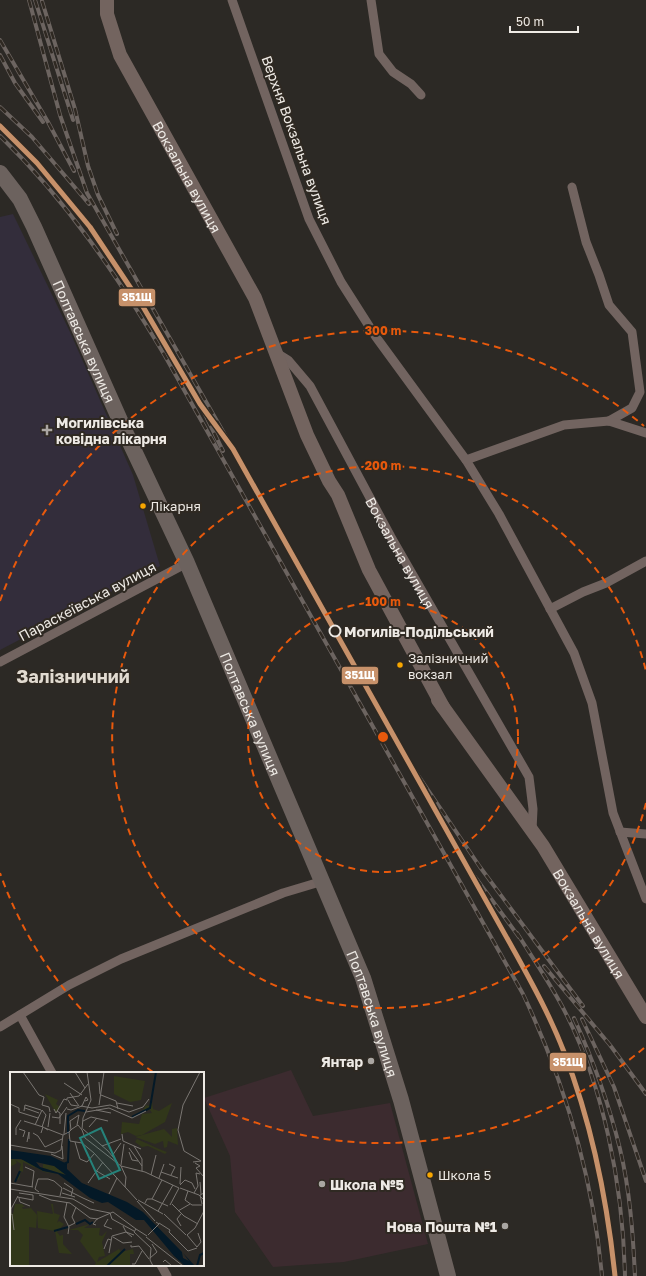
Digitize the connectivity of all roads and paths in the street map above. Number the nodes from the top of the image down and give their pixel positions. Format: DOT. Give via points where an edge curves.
graph roads {
  1 [pos="107,0"];
  2 [pos="232,0"];
  3 [pos="371,0"];
  4 [pos="421,95"];
  5 [pos="0,173"];
  6 [pos="572,187"];
  7 [pos="274,351"];
  8 [pos="609,421"];
  9 [pos="646,433"];
  10 [pos="466,460"];
  11 [pos="646,561"];
  12 [pos="188,563"];
  13 [pos="550,609"];
  14 [pos="0,662"];
  15 [pos="532,830"];
  16 [pos="620,832"];
  17 [pos="646,834"];
  18 [pos="323,881"];
  19 [pos="646,899"];
  20 [pos="20,1015"];
  21 [pos="646,1017"];
  22 [pos="0,1027"];
  23 [pos="51,1072"];
  24 [pos="162,1266"];
  25 [pos="445,1274"];
  26 [pos="167,1276"];
  1 -- 7 [label="main road, Вокзальна вулиця" via="107,14 120,55 255,298"];
  2 -- 10 [label="street, Верхня Вокзальна вулиця" via="309,219 337,275 376,337"];
  3 -- 4 [label="street" via="379,54 393,72 411,84"];
  5 -- 12 [label="highway, Полтавська вулиця" via="20,199 34,227 127,436"];
  6 -- 8 [label="street" via="586,242 609,305 632,332 640,392 632,408"];
  7 -- 15 [label="main road, Вокзальна вулиця" via="307,435 329,481 332,498 350,547 375,596 416,670"];
  7 -- 15 [label="street, Вокзальна вулиця" via="288,360 310,386 391,537 529,777 533,809"];
  8 -- 9 [label="street"];
  8 -- 10 [label="street" via="564,425"];
  10 -- 13 [label="street, Верхня Вокзальна вулиця" via="499,514"];
  11 -- 13 [label="street"];
  12 -- 14 [label="street, Параскеївська вулиця"];
  12 -- 18 [label="highway, Полтавська вулиця"];
  13 -- 16 [label="street, Верхня Вокзальна вулиця" via="574,653 592,703 613,813"];
  15 -- 21 [label="main road, Вокзальна вулиця"];
  16 -- 17 [label="street"];
  16 -- 19 [label="street, Верхня Вокзальна вулиця"];
  18 -- 20 [label="street" via="282,893 121,959 69,985"];
  18 -- 25 [label="highway, Полтавська вулиця" via="363,978 401,1100"];
  20 -- 22 [label="street"];
  20 -- 23 [label="street"];
  24 -- 26 [label="street"];
}
